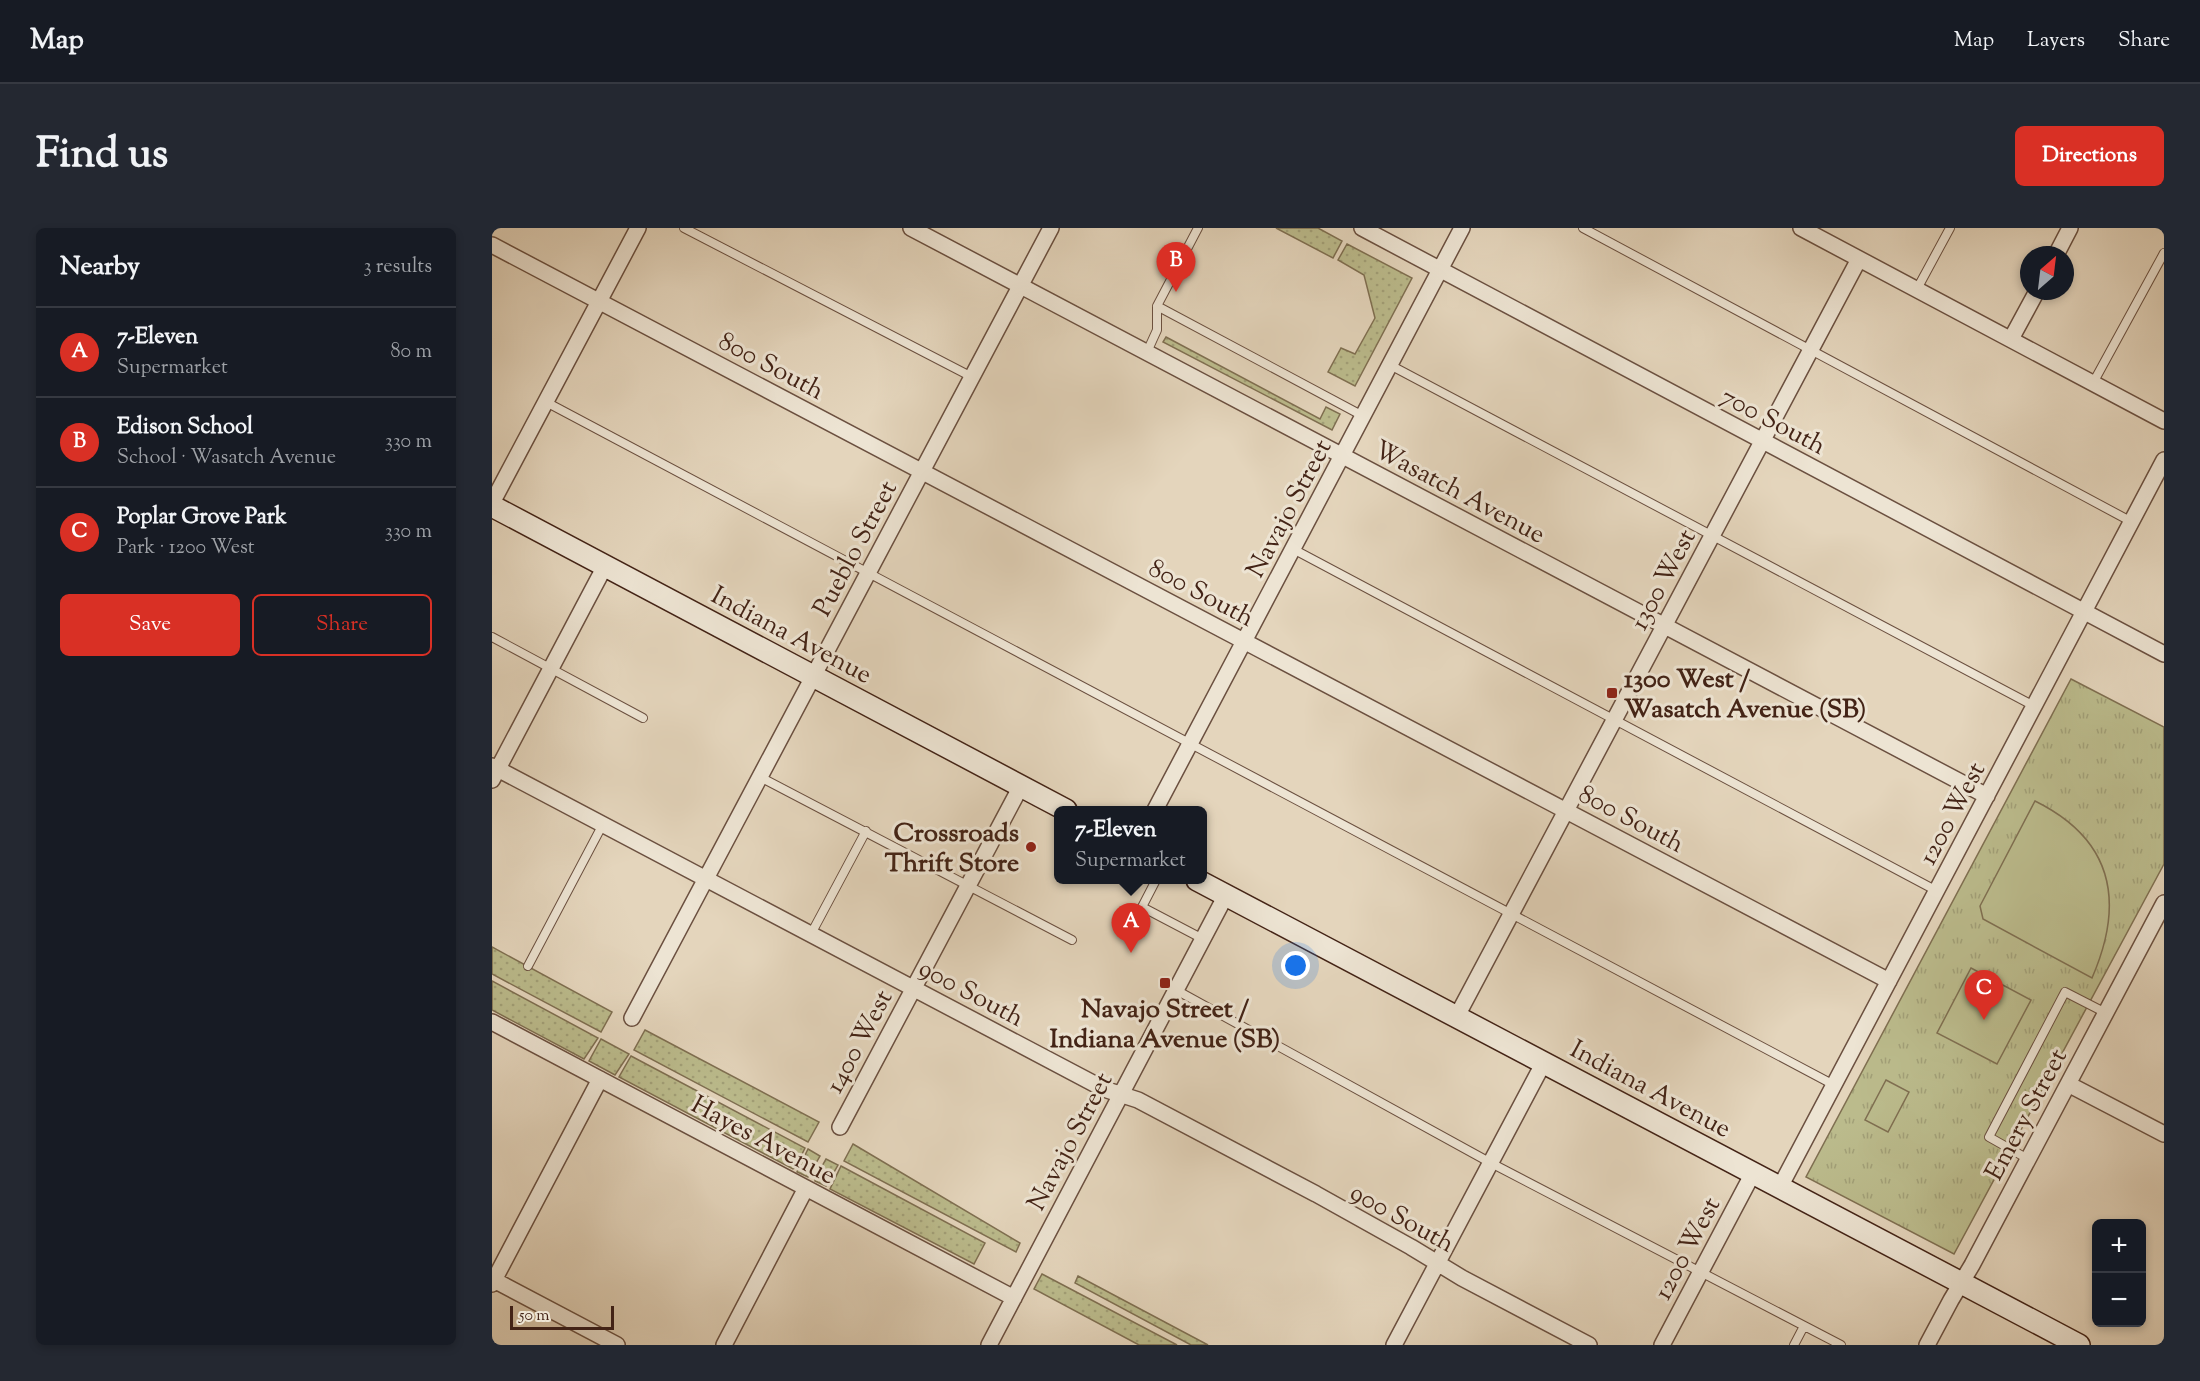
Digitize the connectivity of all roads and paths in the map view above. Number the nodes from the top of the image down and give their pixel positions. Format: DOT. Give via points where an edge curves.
graph roads {
  1 [pos="638,228"];
  2 [pos="684,228"];
  3 [pos="911,228"];
  4 [pos="1051,228"];
  5 [pos="1198,228"];
  6 [pos="1362,228"];
  7 [pos="1462,228"];
  8 [pos="1583,228"];
  9 [pos="1801,228"];
  10 [pos="1950,228"];
  11 [pos="2070,228"];
  12 [pos="1824,233"];
  13 [pos="492,245"];
  14 [pos="2061,246"];
  15 [pos="2164,253"];
  16 [pos="1859,258"];
  17 [pos="1441,270"];
  18 [pos="1020,286"];
  19 [pos="1917,289"];
  20 [pos="2032,300"];
  21 [pos="599,301"];
  22 [pos="1157,306"];
  23 [pos="2011,339"];
  24 [pos="1810,350"];
  25 [pos="1147,352"];
  26 [pos="1390,365"];
  27 [pos="972,377"];
  28 [pos="2093,383"];
  29 [pos="546,402"];
  30 [pos="1364,416"];
  31 [pos="2164,421"];
  32 [pos="1762,441"];
  33 [pos="1342,456"];
  34 [pos="2164,460"];
  35 [pos="922,471"];
  36 [pos="492,505"];
  37 [pos="2132,522"];
  38 [pos="1713,534"];
  39 [pos="1293,549"];
  40 [pos="605,566"];
  41 [pos="867,574"];
  42 [pos="2084,612"];
  43 [pos="1664,626"];
  44 [pos="492,638"];
  45 [pos="1244,642"];
  46 [pos="2164,654"];
  47 [pos="551,669"];
  48 [pos="813,676"];
  49 [pos="2034,706"];
  50 [pos="643,718"];
  51 [pos="1615,719"];
  52 [pos="1190,744"];
  53 [pos="494,772"];
  54 [pos="760,777"];
  55 [pos="1021,786"];
  56 [pos="1987,796"];
  57 [pos="1058,806"];
  58 [pos="1157,806"];
  59 [pos="1566,811"];
  60 [pos="603,824"];
  61 [pos="866,831"];
  62 [pos="706,879"];
  63 [pos="969,884"];
  64 [pos="1154,884"];
  65 [pos="1206,884"];
  66 [pos="1936,891"];
  67 [pos="1226,895"];
  68 [pos="2164,903"];
  69 [pos="1512,914"];
  70 [pos="811,934"];
  71 [pos="1203,939"];
  72 [pos="1072,940"];
  73 [pos="528,966"];
  74 [pos="1889,981"];
  75 [pos="914,988"];
  76 [pos="1176,990"];
  77 [pos="2106,1013"];
  78 [pos="1457,1017"];
  79 [pos="632,1018"];
  80 [pos="492,1022"];
  81 [pos="1544,1062"];
  82 [pos="600,1079"];
  83 [pos="2068,1084"];
  84 [pos="1834,1085"];
  85 [pos="1121,1094"];
  86 [pos="840,1127"];
  87 [pos="2164,1134"];
  88 [pos="2028,1160"];
  89 [pos="1491,1163"];
  90 [pos="1753,1173"];
  91 [pos="1780,1187"];
  92 [pos="806,1188"];
  93 [pos="1437,1263"];
  94 [pos="1701,1272"];
  95 [pos="493,1281"];
  96 [pos="1961,1283"];
  97 [pos="1014,1298"];
  98 [pos="1804,1326"];
  99 [pos="617,1345"];
  100 [pos="724,1345"];
  101 [pos="989,1345"];
  102 [pos="1394,1345"];
  103 [pos="1589,1345"];
  104 [pos="1662,1345"];
  105 [pos="1794,1345"];
  106 [pos="1841,1345"];
  107 [pos="1927,1345"];
  108 [pos="2079,1345"];
  1 -- 21 [label="street"];
  2 -- 27 [label="lane"];
  3 -- 18 [label="street, Wasatch Avenue"];
  4 -- 18 [label="street, Pueblo Street"];
  5 -- 22 [label="lane"];
  6 -- 17 [label="street, 700 South"];
  7 -- 17 [label="street, Navajo Street"];
  8 -- 24 [label="lane"];
  9 -- 12 [label="street"];
  10 -- 19 [label="lane"];
  11 -- 14 [label="street"];
  12 -- 16 [label="street"];
  13 -- 21 [label="street, 800 South"];
  15 -- 28 [label="lane"];
  16 -- 19 [label="street"];
  16 -- 24 [label="street, 1300 West"];
  17 -- 26 [label="street, Navajo Street"];
  17 -- 32 [label="street, 700 South"];
  18 -- 25 [label="street, Wasatch Avenue"];
  18 -- 27 [label="street, Pueblo Street"];
  19 -- 23 [label="street"];
  20 -- 23 [label="street"];
  21 -- 29 [label="street"];
  21 -- 35 [label="street, 800 South"];
  22 -- 25 [label="lane" via="1156,330"];
  22 -- 30 [label="lane"];
  23 -- 28 [label="street"];
  24 -- 32 [label="street, 1300 West"];
  24 -- 37 [label="lane"];
  25 -- 33 [label="street, Wasatch Avenue"];
  26 -- 30 [label="street, Navajo Street"];
  26 -- 38 [label="lane"];
  27 -- 35 [label="street, Pueblo Street"];
  28 -- 31 [label="street"];
  29 -- 36 [label="street"];
  29 -- 41 [label="lane"];
  30 -- 33 [label="street, Navajo Street"];
  32 -- 38 [label="street, 1300 West"];
  32 -- 42 [label="street, 700 South"];
  33 -- 39 [label="street, Navajo Street"];
  33 -- 43 [label="street, Wasatch Avenue"];
  34 -- 37 [label="street, 1200 West"];
  35 -- 41 [label="street, Pueblo Street"];
  35 -- 45 [label="street, 800 South"];
  36 -- 40 [label="street, Indiana Avenue"];
  37 -- 42 [label="street, 1200 West"];
  38 -- 43 [label="street, 1300 West"];
  38 -- 49 [label="lane"];
  39 -- 45 [label="street, Navajo Street"];
  39 -- 51 [label="lane"];
  40 -- 47 [label="street"];
  40 -- 48 [label="street, Indiana Avenue"];
  41 -- 48 [label="street, Pueblo Street"];
  41 -- 52 [label="lane"];
  42 -- 46 [label="street, 700 South"];
  42 -- 49 [label="street, 1200 West"];
  43 -- 51 [label="street, 1300 West"];
  43 -- 56 [label="street, Wasatch Avenue"];
  44 -- 47 [label="lane"];
  45 -- 52 [label="street, Navajo Street"];
  45 -- 59 [label="street, 800 South"];
  47 -- 50 [label="lane"];
  47 -- 53 [label="street"];
  48 -- 54 [label="street, Pueblo Street"];
  48 -- 55 [label="street, Indiana Avenue"];
  49 -- 56 [label="street, 1200 West"];
  51 -- 59 [label="street, 1300 West"];
  51 -- 66 [label="lane"];
  52 -- 58 [label="street, Navajo Street"];
  52 -- 69 [label="lane"];
  53 -- 60 [label="street, 900 South"];
  54 -- 61 [label="lane"];
  54 -- 62 [label="street, Pueblo Street"];
  55 -- 57 [label="street, Indiana Avenue"];
  55 -- 63 [label="street, 1400 West"];
  56 -- 66 [label="street, 1200 West"];
  59 -- 69 [label="street, 1300 West"];
  59 -- 74 [label="street, 800 South"];
  60 -- 62 [label="street, 900 South"];
  60 -- 73 [label="lane"];
  61 -- 63 [label="lane"];
  61 -- 70 [label="lane"];
  62 -- 70 [label="street, 900 South"];
  62 -- 79 [label="street, Pueblo Street"];
  63 -- 72 [label="lane"];
  63 -- 75 [label="street, 1400 West"];
  64 -- 71 [label="lane" via="1142,907"];
  65 -- 67 [label="street, Indiana Avenue"];
  66 -- 74 [label="street, 1200 West"];
  67 -- 71 [label="street, Navajo Street"];
  67 -- 78 [label="street, Indiana Avenue"];
  68 -- 77 [label="street, Emery Street"];
  69 -- 78 [label="street, 1300 West"];
  69 -- 84 [label="lane"];
  70 -- 75 [label="street, 900 South"];
  71 -- 76 [label="street, Navajo Street"];
  74 -- 84 [label="street, 1200 West"];
  75 -- 85 [label="street, 900 South" via="1104,1089"];
  75 -- 86 [label="street, 1400 West"];
  76 -- 85 [label="street, Navajo Street"];
  76 -- 89 [label="lane"];
  77 -- 83 [label="street, Emery Street"];
  77 -- 88 [label="lane" via="2065,992 1989,1137"];
  78 -- 81 [label="street, Indiana Avenue"];
  80 -- 82 [label="street, Hayes Avenue"];
  81 -- 89 [label="street"];
  81 -- 90 [label="street, Indiana Avenue"];
  82 -- 92 [label="street, Hayes Avenue"];
  82 -- 95 [label="street"];
  83 -- 87 [label="street"];
  83 -- 88 [label="street, Emery Street"];
  84 -- 91 [label="street, 1200 West"];
  85 -- 93 [label="street, 900 South" via="1295,1183"];
  85 -- 97 [label="street, Navajo Street"];
  88 -- 96 [label="street, Emery Street"];
  89 -- 93 [label="street"];
  89 -- 94 [label="lane"];
  90 -- 91 [label="street, Indiana Avenue"];
  90 -- 94 [label="street, 1200 West"];
  91 -- 96 [label="street, Indiana Avenue"];
  92 -- 97 [label="street, Hayes Avenue"];
  92 -- 100 [label="street"];
  93 -- 102 [label="street"];
  93 -- 103 [label="street, 900 South"];
  94 -- 98 [label="lane"];
  94 -- 104 [label="street, 1200 West"];
  95 -- 99 [label="street"];
  96 -- 107 [label="street, Emery Street"];
  96 -- 108 [label="street, Indiana Avenue"];
  97 -- 101 [label="street, Navajo Street"];
  98 -- 105 [label="lane"];
  98 -- 106 [label="lane"];
}
